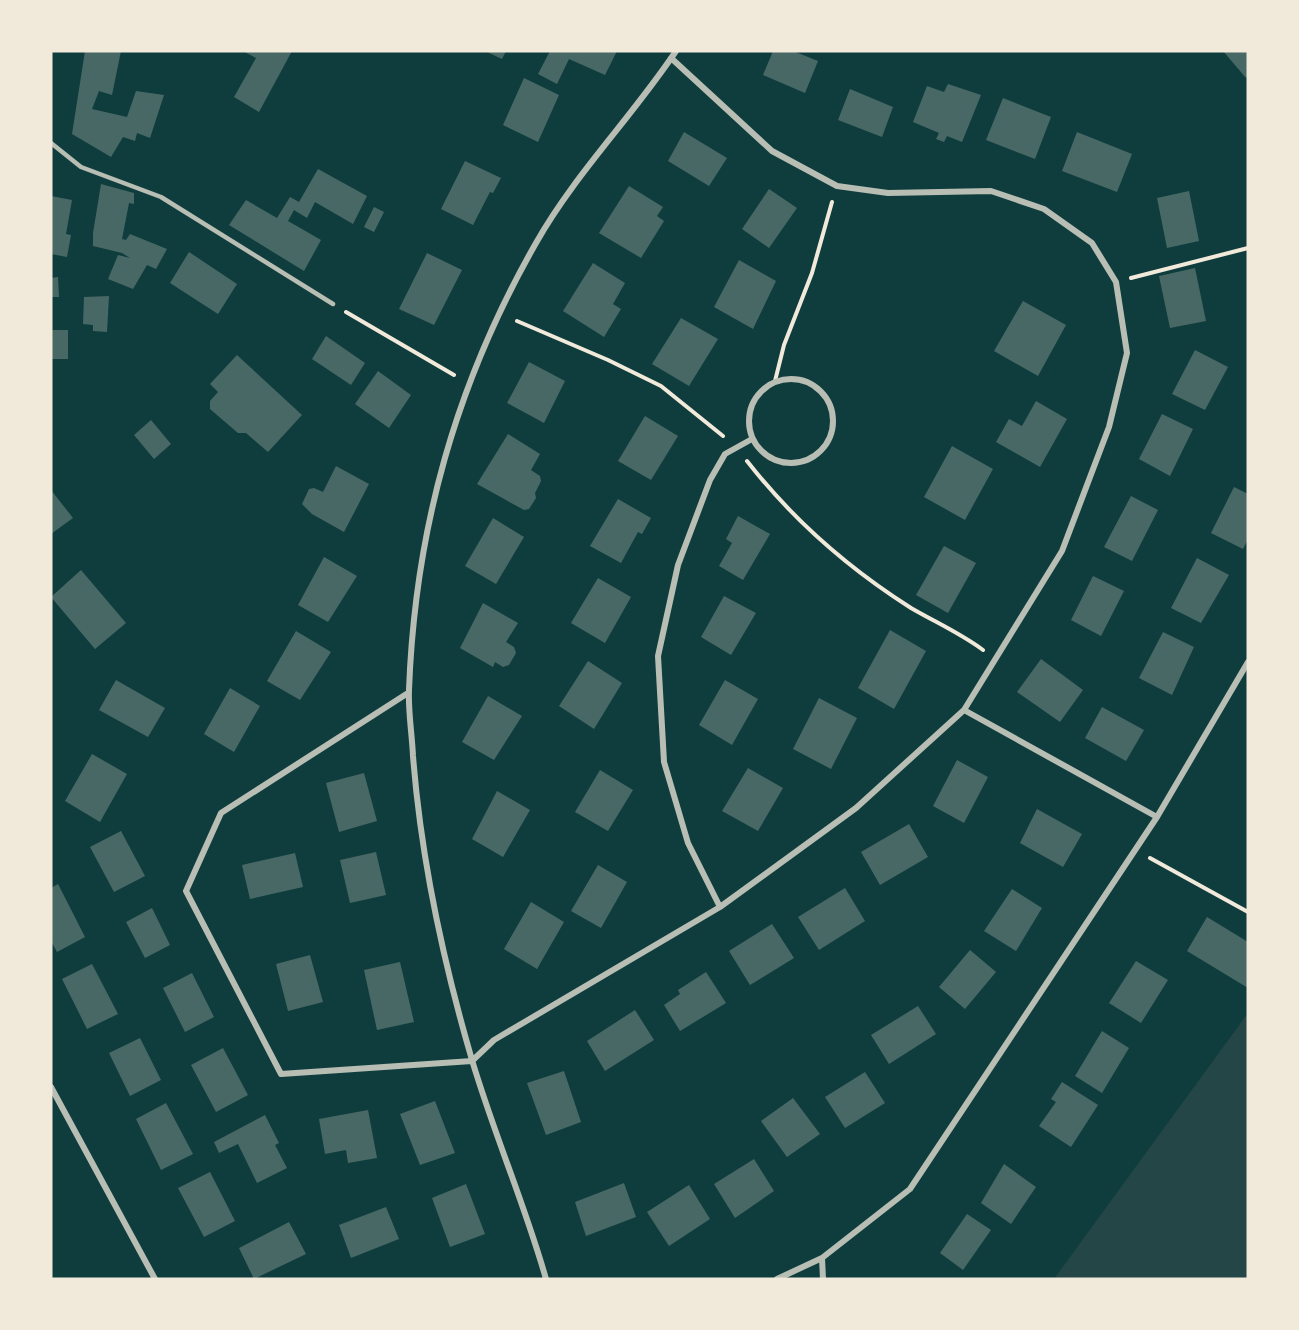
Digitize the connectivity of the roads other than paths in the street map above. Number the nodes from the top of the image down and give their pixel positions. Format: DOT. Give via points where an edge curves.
graph roads {
  1 [pos="676,51"];
  2 [pos="671,58"];
  3 [pos="51,143"];
  4 [pos="333,304"];
  5 [pos="752,439"];
  6 [pos="1248,662"];
  7 [pos="408,693"];
  8 [pos="964,710"];
  9 [pos="1158,818"];
  10 [pos="720,907"];
  11 [pos="472,1061"];
  12 [pos="51,1087"];
  13 [pos="822,1258"];
  14 [pos="155,1279"];
  15 [pos="546,1279"];
  16 [pos="777,1279"];
  17 [pos="822,1279"];
  1 -- 2 [label="street"];
  2 -- 7 [label="street" via="590,160 536,242 499,314 471,381 448,438 418,567"];
  2 -- 8 [label="street" via="772,152 837,186 888,193 991,191 1044,209 1092,243 1116,282 1127,353 1109,427 1062,550"];
  3 -- 4 [label="lane" via="81,167 161,197"];
  5 -- 5 [label="street" via="748,426 754,399 775,381 802,379 815,385 832,408 831,436 818,453 800,463 771,459"];
  5 -- 10 [label="street" via="726,454 710,480 678,565 658,656 664,762 688,843"];
  6 -- 9 [label="street"];
  7 -- 11 [label="street" via="417,806 436,917"];
  7 -- 11 [label="street" via="221,813 186,891 281,1074"];
  8 -- 9 [label="street"];
  8 -- 10 [label="street" via="856,808"];
  9 -- 13 [label="street" via="910,1189"];
  10 -- 11 [label="street" via="494,1040"];
  11 -- 15 [label="street"];
  12 -- 14 [label="street"];
  13 -- 16 [label="street"];
  13 -- 17 [label="street"];
}
